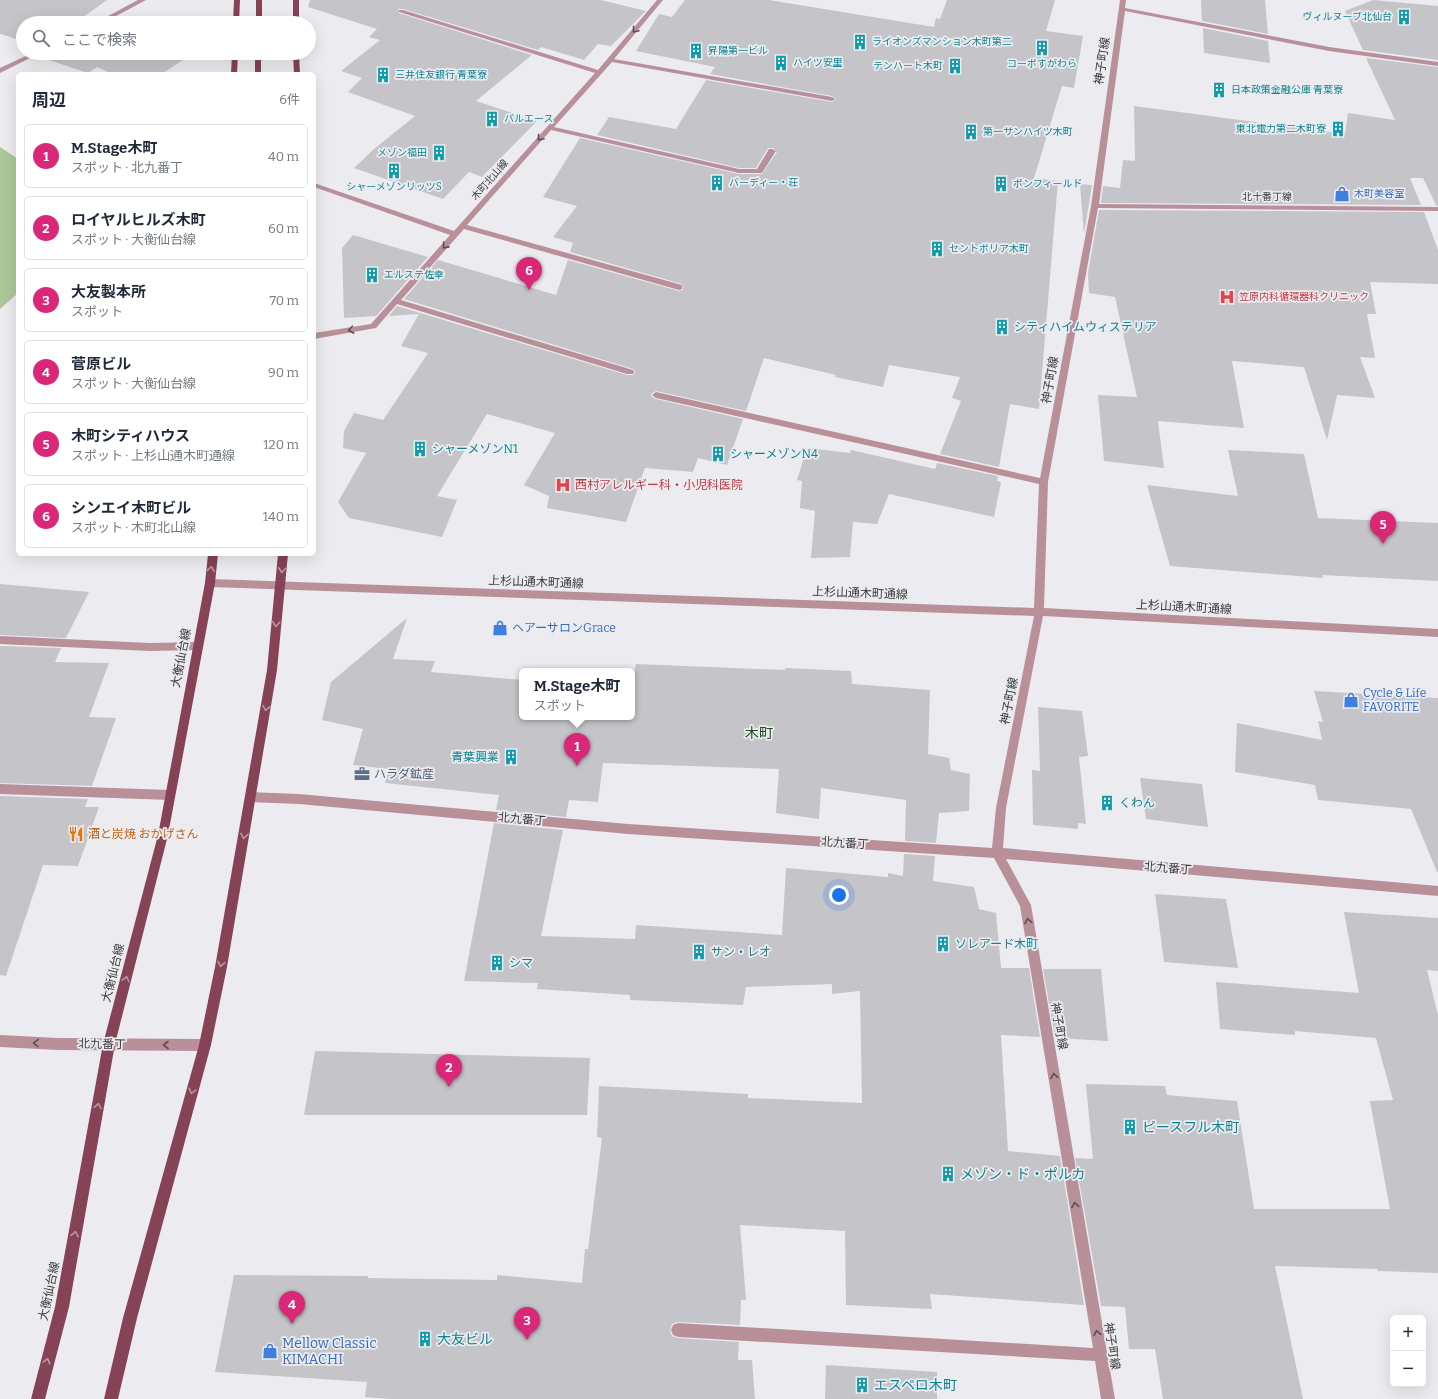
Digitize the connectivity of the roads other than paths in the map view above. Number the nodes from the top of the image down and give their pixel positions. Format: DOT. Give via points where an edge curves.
graph roads {
  1 [pos="143,0"];
  2 [pos="237,0"];
  3 [pos="259,0"];
  4 [pos="296,0"];
  5 [pos="660,0"];
  6 [pos="1121,3"];
  7 [pos="401,11"];
  8 [pos="112,16"];
  9 [pos="236,16"];
  10 [pos="259,16"];
  11 [pos="296,16"];
  12 [pos="23,60"];
  13 [pos="235,60"];
  14 [pos="258,60"];
  15 [pos="296,60"];
  16 [pos="610,60"];
  17 [pos="1438,64"];
  18 [pos="0,71"];
  19 [pos="234,72"];
  20 [pos="258,72"];
  21 [pos="297,72"];
  22 [pos="598,72"];
  23 [pos="832,99"];
  24 [pos="550,128"];
  25 [pos="772,151"];
  26 [pos="316,186"];
  27 [pos="1095,206"];
  28 [pos="1438,209"];
  29 [pos="463,226"];
  30 [pos="455,234"];
  31 [pos="679,287"];
  32 [pos="395,301"];
  33 [pos="316,336"];
  34 [pos="630,372"];
  35 [pos="656,395"];
  36 [pos="1044,482"];
  37 [pos="213,556"];
  38 [pos="283,556"];
  39 [pos="210,583"];
  40 [pos="280,585"];
  41 [pos="1039,612"];
  42 [pos="1438,633"];
  43 [pos="0,640"];
  44 [pos="198,646"];
  45 [pos="0,789"];
  46 [pos="170,794"];
  47 [pos="251,797"];
  48 [pos="997,853"];
  49 [pos="1438,891"];
  50 [pos="0,1041"];
  51 [pos="109,1044"];
  52 [pos="205,1045"];
  53 [pos="678,1330"];
  54 [pos="1100,1355"];
  55 [pos="38,1399"];
  56 [pos="112,1399"];
  57 [pos="1108,1399"];
  1 -- 8 [label="street"];
  2 -- 9 [label="main road"];
  3 -- 10 [label="main road"];
  4 -- 11 [label="main road"];
  5 -- 16 [label="street, 木町北山線, one-way"];
  6 -- 17 [label="street" via="1329,49"];
  6 -- 27 [label="street, 神子町線"];
  7 -- 22 [label="street"];
  12 -- 18 [label="street"];
  13 -- 19 [label="main road"];
  14 -- 20 [label="main road"];
  15 -- 21 [label="main road"];
  16 -- 22 [label="street, 木町北山線"];
  16 -- 23 [label="street"];
  22 -- 24 [label="street, 木町北山線"];
  24 -- 25 [label="street" via="739,171 759,171"];
  24 -- 29 [label="street, 木町北山線, one-way"];
  26 -- 30 [label="street"];
  27 -- 28 [label="street, 北十番丁線"];
  27 -- 36 [label="street, 神子町線"];
  29 -- 30 [label="street, 木町北山線"];
  29 -- 31 [label="street"];
  30 -- 32 [label="street, 木町北山線, one-way"];
  32 -- 33 [label="street, 木町北山線, one-way" via="373,326"];
  32 -- 34 [label="street"];
  35 -- 36 [label="street"];
  36 -- 41 [label="street, 神子町線"];
  39 -- 37 [label="main road, 大衡仙台線, one-way"];
  38 -- 40 [label="main road, one-way"];
  39 -- 40 [label="street, 上杉山通木町通線"];
  39 -- 44 [label="main road, 大衡仙台線"];
  40 -- 41 [label="street, 上杉山通木町通線"];
  40 -- 47 [label="main road, one-way" via="272,670"];
  41 -- 42 [label="street, 上杉山通木町通線"];
  41 -- 48 [label="street, 神子町線" via="1001,808"];
  43 -- 44 [label="street" via="150,647"];
  44 -- 46 [label="main road, 大衡仙台線"];
  45 -- 46 [label="street"];
  51 -- 46 [label="main road, 大衡仙台線, one-way" via="163,834"];
  47 -- 48 [label="street, 北九番丁" via="299,799 628,829"];
  47 -- 52 [label="main road, one-way"];
  48 -- 49 [label="street, 北九番丁"];
  54 -- 48 [label="street, 神子町線, one-way" via="1025,905"];
  51 -- 50 [label="street, 北九番丁, one-way"];
  52 -- 51 [label="street, 北九番丁, one-way"];
  55 -- 51 [label="main road, 大衡仙台線, one-way" via="62,1307"];
  52 -- 56 [label="main road, one-way" via="130,1318"];
  53 -- 54 [label="street"];
  54 -- 57 [label="street, 神子町線"];
}
